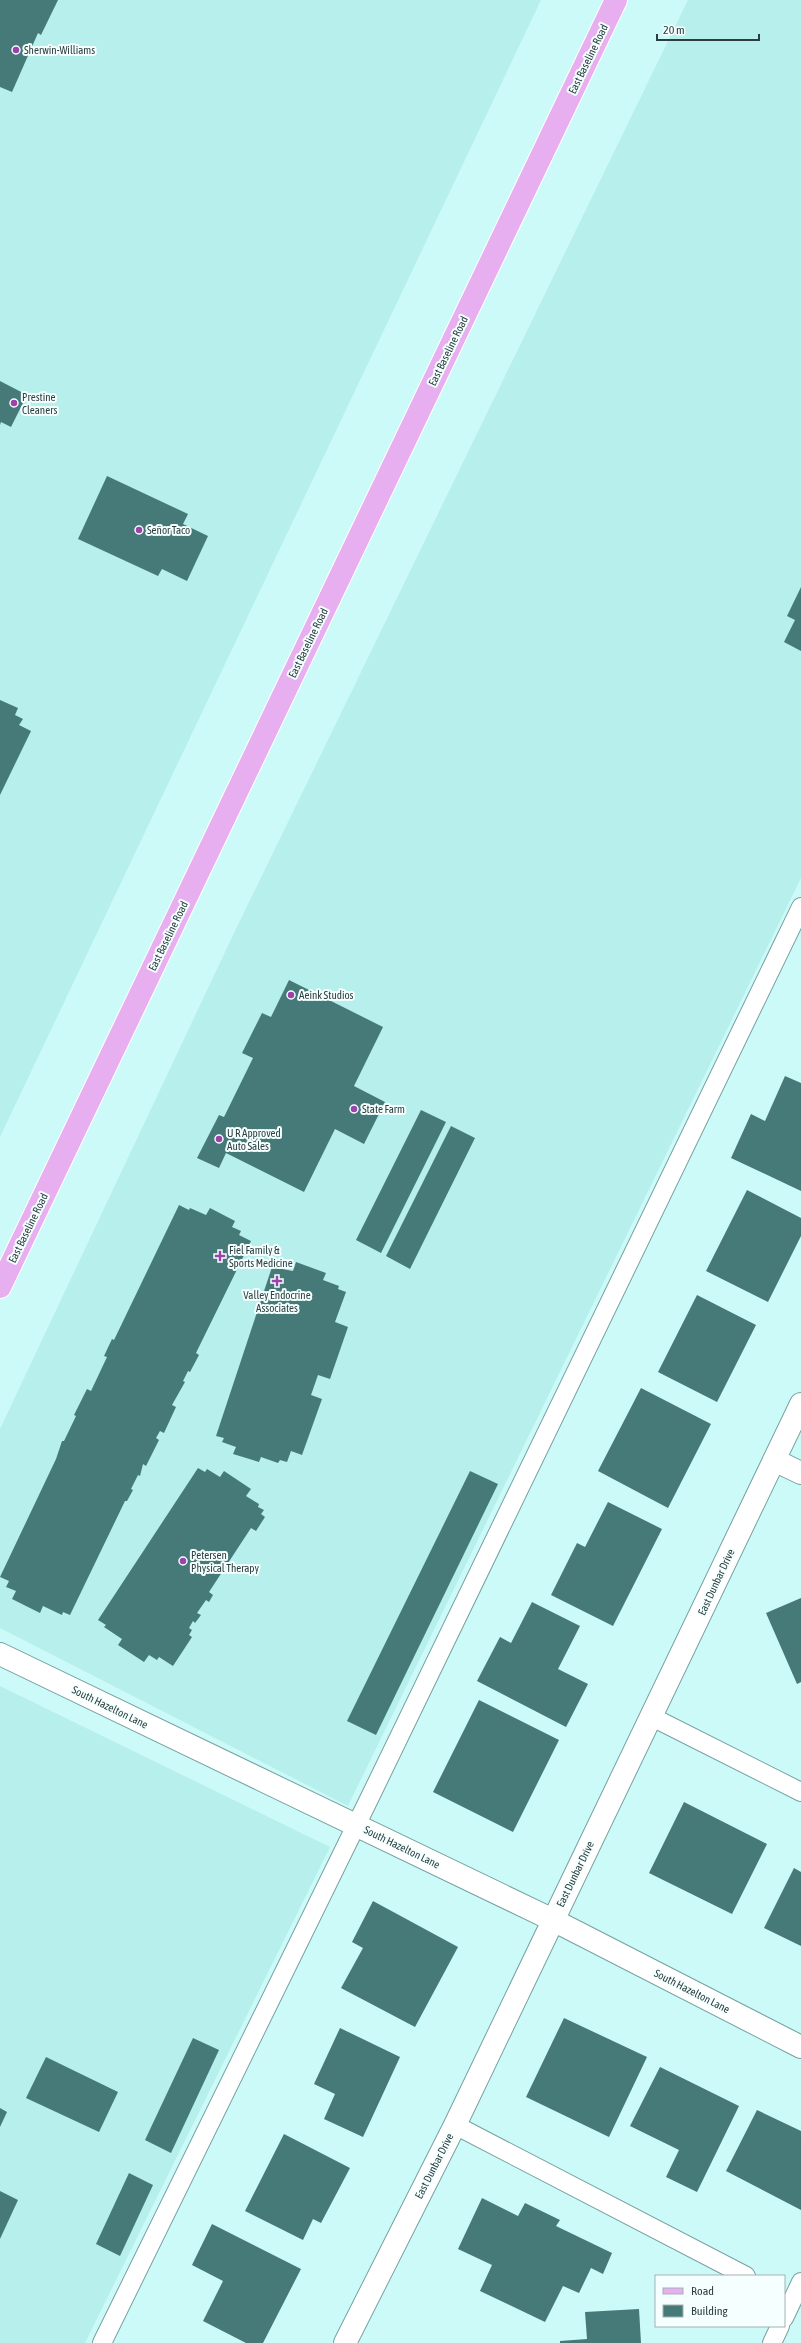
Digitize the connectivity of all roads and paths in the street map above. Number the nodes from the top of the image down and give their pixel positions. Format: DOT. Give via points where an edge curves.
graph roads {
  1 [pos="616,0"];
  2 [pos="801,907"];
  3 [pos="0,1287"];
  4 [pos="801,1404"];
  5 [pos="774,1460"];
  6 [pos="801,1473"];
  7 [pos="0,1654"];
  8 [pos="652,1717"];
  9 [pos="801,1792"];
  10 [pos="356,1825"];
  11 [pos="553,1920"];
  12 [pos="801,2048"];
  13 [pos="455,2125"];
  14 [pos="744,2275"];
  15 [pos="801,2282"];
  16 [pos="788,2298"];
  17 [pos="785,2313"];
  18 [pos="780,2327"];
  19 [pos="102,2343"];
  20 [pos="346,2343"];
  21 [pos="772,2343"];
  1 -- 3 [label="main road, East Baseline Road"];
  2 -- 10 [label="lane"];
  4 -- 5 [label="street, East Dunbar Drive"];
  5 -- 6 [label="street"];
  5 -- 8 [label="street, East Dunbar Drive"];
  7 -- 10 [label="street, South Hazelton Lane"];
  8 -- 9 [label="lane"];
  8 -- 11 [label="street, East Dunbar Drive"];
  10 -- 11 [label="street, South Hazelton Lane"];
  10 -- 19 [label="lane"];
  11 -- 12 [label="street, South Hazelton Lane"];
  11 -- 13 [label="street, East Dunbar Drive"];
  13 -- 14 [label="lane"];
  13 -- 20 [label="street, East Dunbar Drive"];
  15 -- 16 [label="lane"];
  16 -- 17 [label="lane"];
  18 -- 21 [label="lane"];
}
